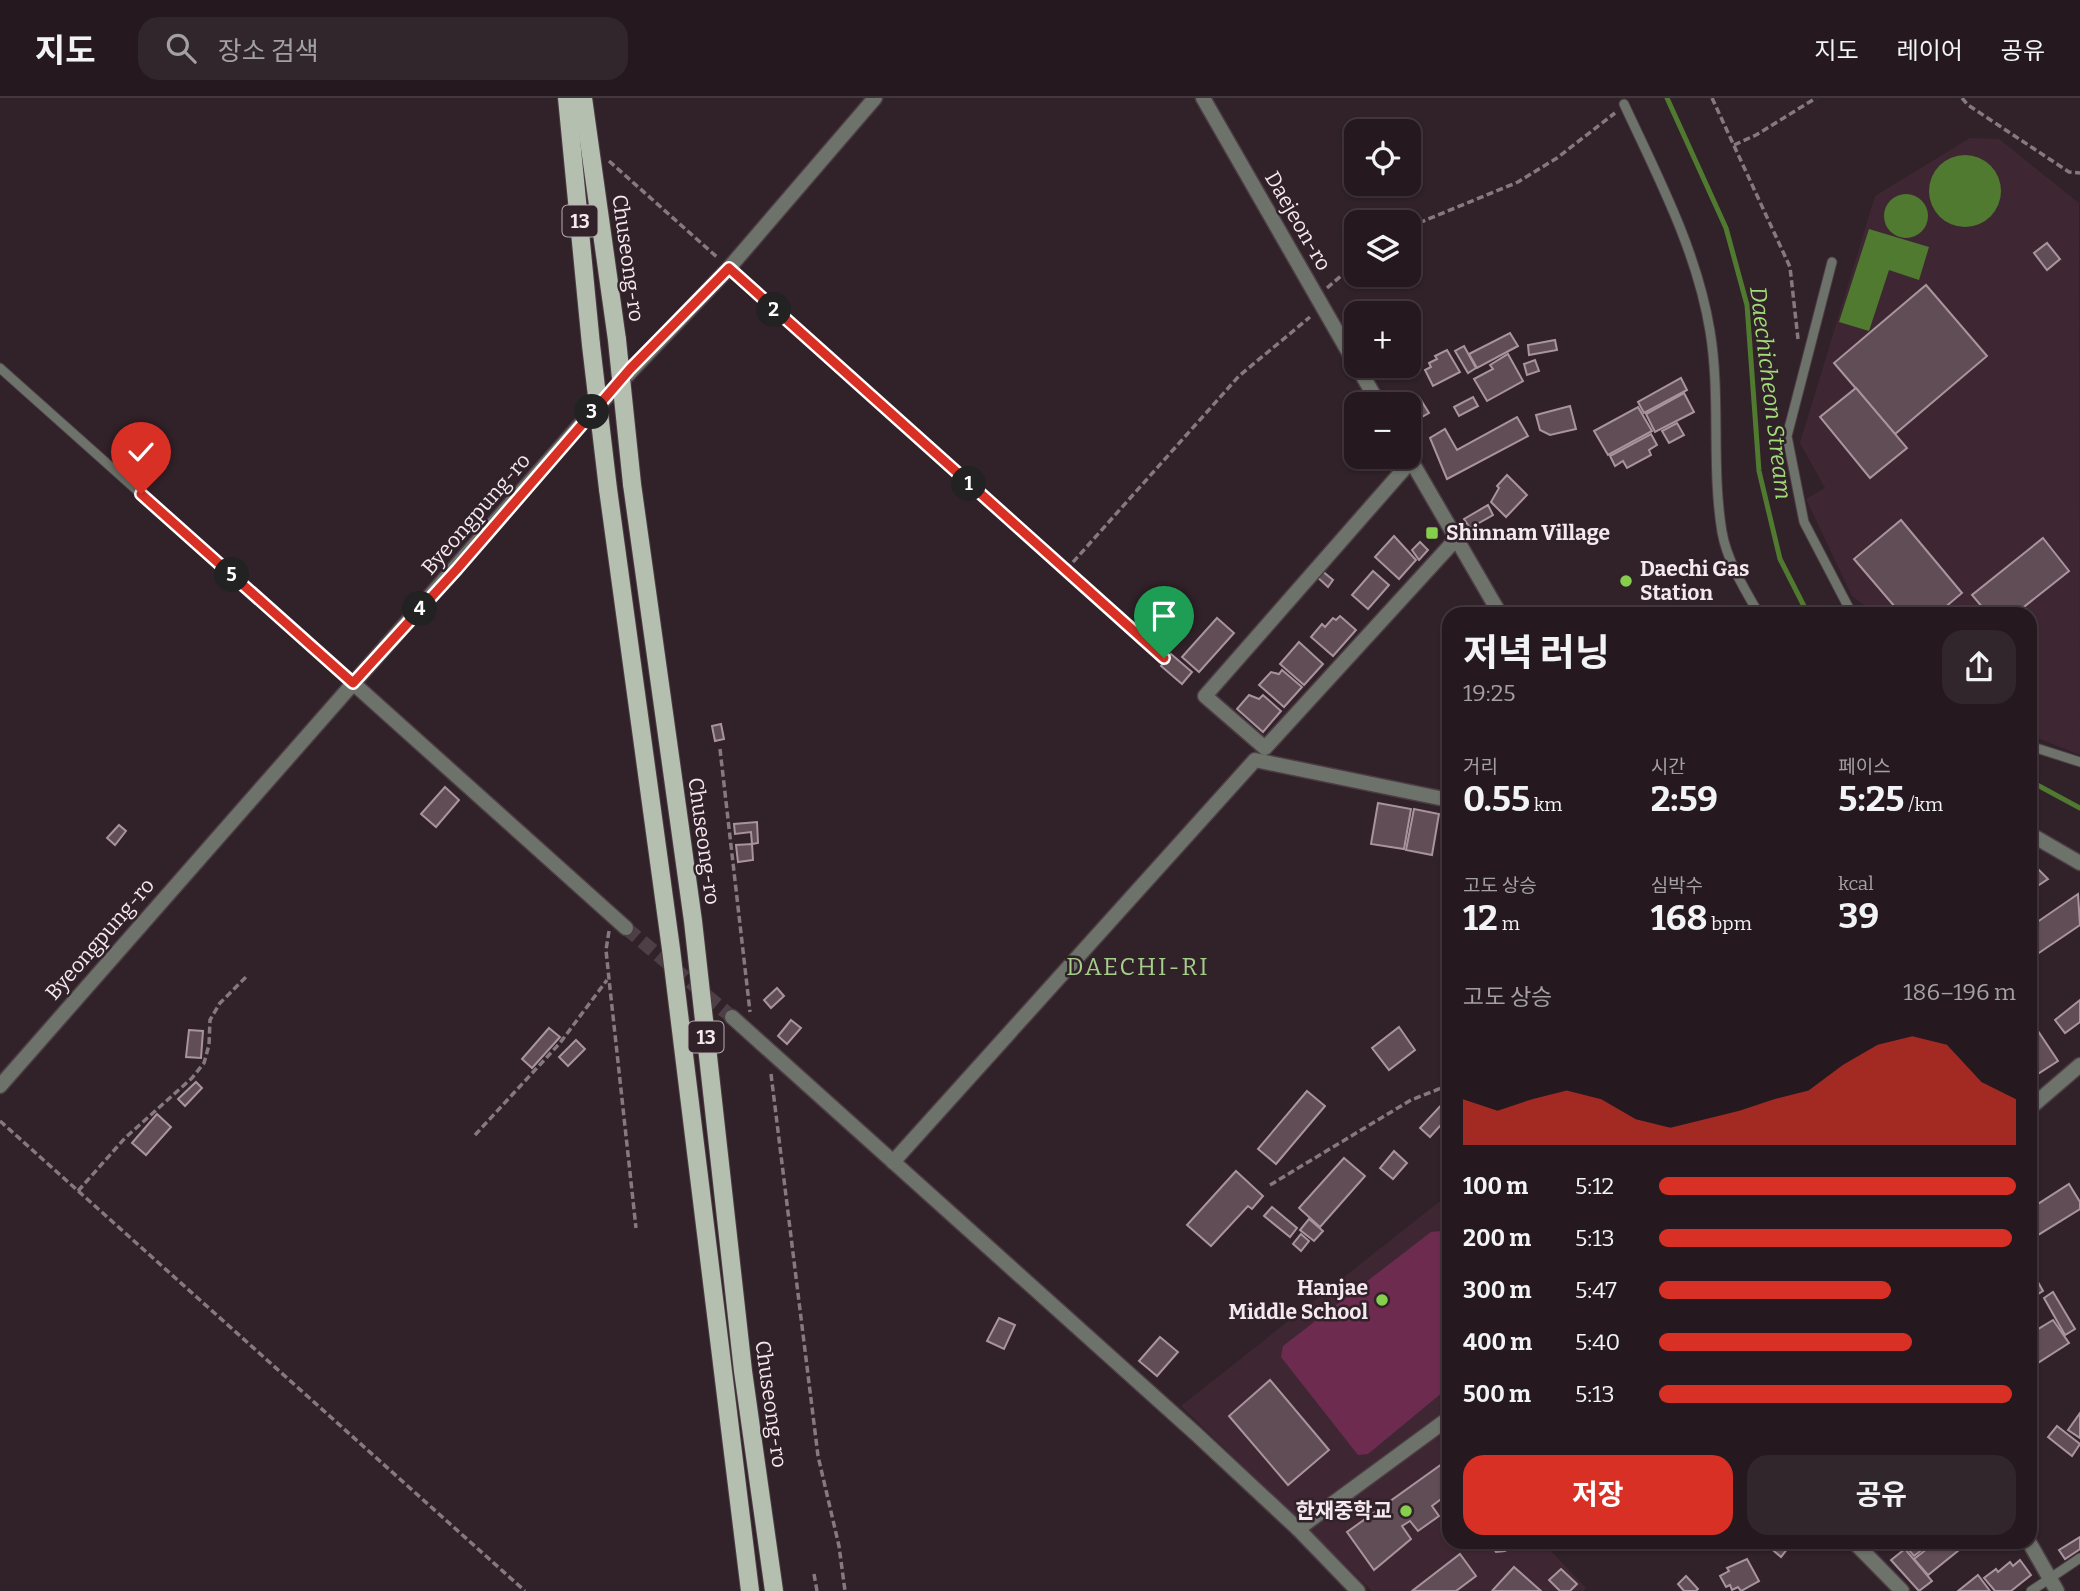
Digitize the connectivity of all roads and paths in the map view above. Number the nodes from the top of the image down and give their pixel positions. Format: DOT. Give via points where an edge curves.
graph roads {
  1 [pos="559,98"];
  2 [pos="567,98"];
  3 [pos="583,98"];
  4 [pos="875,98"];
  5 [pos="1203,98"];
  6 [pos="1712,98"];
  7 [pos="1816,98"];
  8 [pos="1962,98"];
  9 [pos="1624,104"];
  10 [pos="1734,145"];
  11 [pos="574,151"];
  12 [pos="610,161"];
  13 [pos="2080,173"];
  14 [pos="1421,222"];
  15 [pos="1832,262"];
  16 [pos="729,268"];
  17 [pos="1344,277"];
  18 [pos="1320,302"];
  19 [pos="1798,340"];
  20 [pos="1344,344"];
  21 [pos="0,368"];
  22 [pos="1401,469"];
  23 [pos="1416,469"];
  24 [pos="1457,538"];
  25 [pos="1066,570"];
  26 [pos="1496,607"];
  27 [pos="1755,607"];
  28 [pos="1848,607"];
  29 [pos="1164,658"];
  30 [pos="353,683"];
  31 [pos="1265,748"];
  32 [pos="2037,748"];
  33 [pos="720,749"];
  34 [pos="1255,760"];
  35 [pos="2080,762"];
  36 [pos="1442,799"];
  37 [pos="2037,838"];
  38 [pos="2080,863"];
  39 [pos="612,915"];
  40 [pos="626,929"];
  41 [pos="248,975"];
  42 [pos="609,979"];
  43 [pos="732,1017"];
  44 [pos="752,1035"];
  45 [pos="779,1059"];
  46 [pos="2080,1065"];
  47 [pos="0,1086"];
  48 [pos="1442,1088"];
  49 [pos="2037,1102"];
  50 [pos="0,1121"];
  51 [pos="475,1135"];
  52 [pos="893,1162"];
  53 [pos="1270,1185"];
  54 [pos="78,1191"];
  55 [pos="636,1228"];
  56 [pos="1442,1423"];
  57 [pos="1298,1530"];
  58 [pos="1861,1549"];
  59 [pos="2033,1549"];
  60 [pos="2080,1558"];
  61 [pos="814,1574"];
  62 [pos="2054,1585"];
  63 [pos="525,1591"];
  64 [pos="750,1591"];
  65 [pos="774,1591"];
  66 [pos="817,1591"];
  67 [pos="845,1591"];
  68 [pos="1358,1591"];
  69 [pos="1902,1591"];
  70 [pos="2031,1591"];
  1 -- 11 [label="main road"];
  2 -- 11 [label="main road, Chuseong-ro / 13"];
  3 -- 65 [label="main road, Chuseong-ro / 13, bridge" via="693,921 743,1371"];
  4 -- 16 [label="street, Byeongpung-ro"];
  5 -- 18 [label="street, Daejeon-ro"];
  6 -- 10 [label="path"];
  7 -- 10 [label="path"];
  8 -- 13 [label="path" via="2070,172"];
  9 -- 14 [label="path" via="1586,137 1517,182"];
  9 -- 27 [label="lane" via="1697,271 1711,332 1722,534"];
  10 -- 19 [label="path" via="1790,267"];
  11 -- 64 [label="main road, Chuseong-ro / 13, bridge" via="608,489 671,949"];
  12 -- 16 [label="path"];
  15 -- 28 [label="lane" via="1787,436 1804,522"];
  16 -- 25 [label="path"];
  16 -- 30 [label="street, Byeongpung-ro" via="630,369"];
  17 -- 18 [label="path"];
  18 -- 20 [label="street, Daejeon-ro"];
  18 -- 25 [label="path" via="1239,376"];
  21 -- 30 [label="lane"];
  22 -- 31 [label="street" via="1205,696"];
  23 -- 24 [label="street"];
  24 -- 26 [label="street"];
  24 -- 31 [label="street"];
  25 -- 29 [label="path"];
  30 -- 39 [label="street"];
  30 -- 47 [label="street, Byeongpung-ro"];
  31 -- 34 [label="street"];
  32 -- 35 [label="lane"];
  33 -- 44 [label="path"];
  34 -- 36 [label="street"];
  34 -- 52 [label="street"];
  37 -- 38 [label="street"];
  39 -- 40 [label="street"];
  39 -- 42 [label="path" via="606,950"];
  41 -- 54 [label="path" via="210,1020 204,1063 125,1138"];
  42 -- 51 [label="path" via="560,1043"];
  42 -- 55 [label="path"];
  43 -- 44 [label="street"];
  44 -- 45 [label="street"];
  45 -- 52 [label="street"];
  45 -- 67 [label="path" via="771,1072 794,1279 818,1457"];
  46 -- 49 [label="street"];
  48 -- 53 [label="path" via="1411,1100"];
  50 -- 54 [label="path"];
  52 -- 57 [label="street"];
  54 -- 63 [label="path"];
  56 -- 57 [label="street"];
  57 -- 68 [label="street"];
  58 -- 69 [label="street"];
  59 -- 62 [label="street"];
  60 -- 62 [label="lane"];
  61 -- 66 [label="path"];
  62 -- 70 [label="lane"];
}
